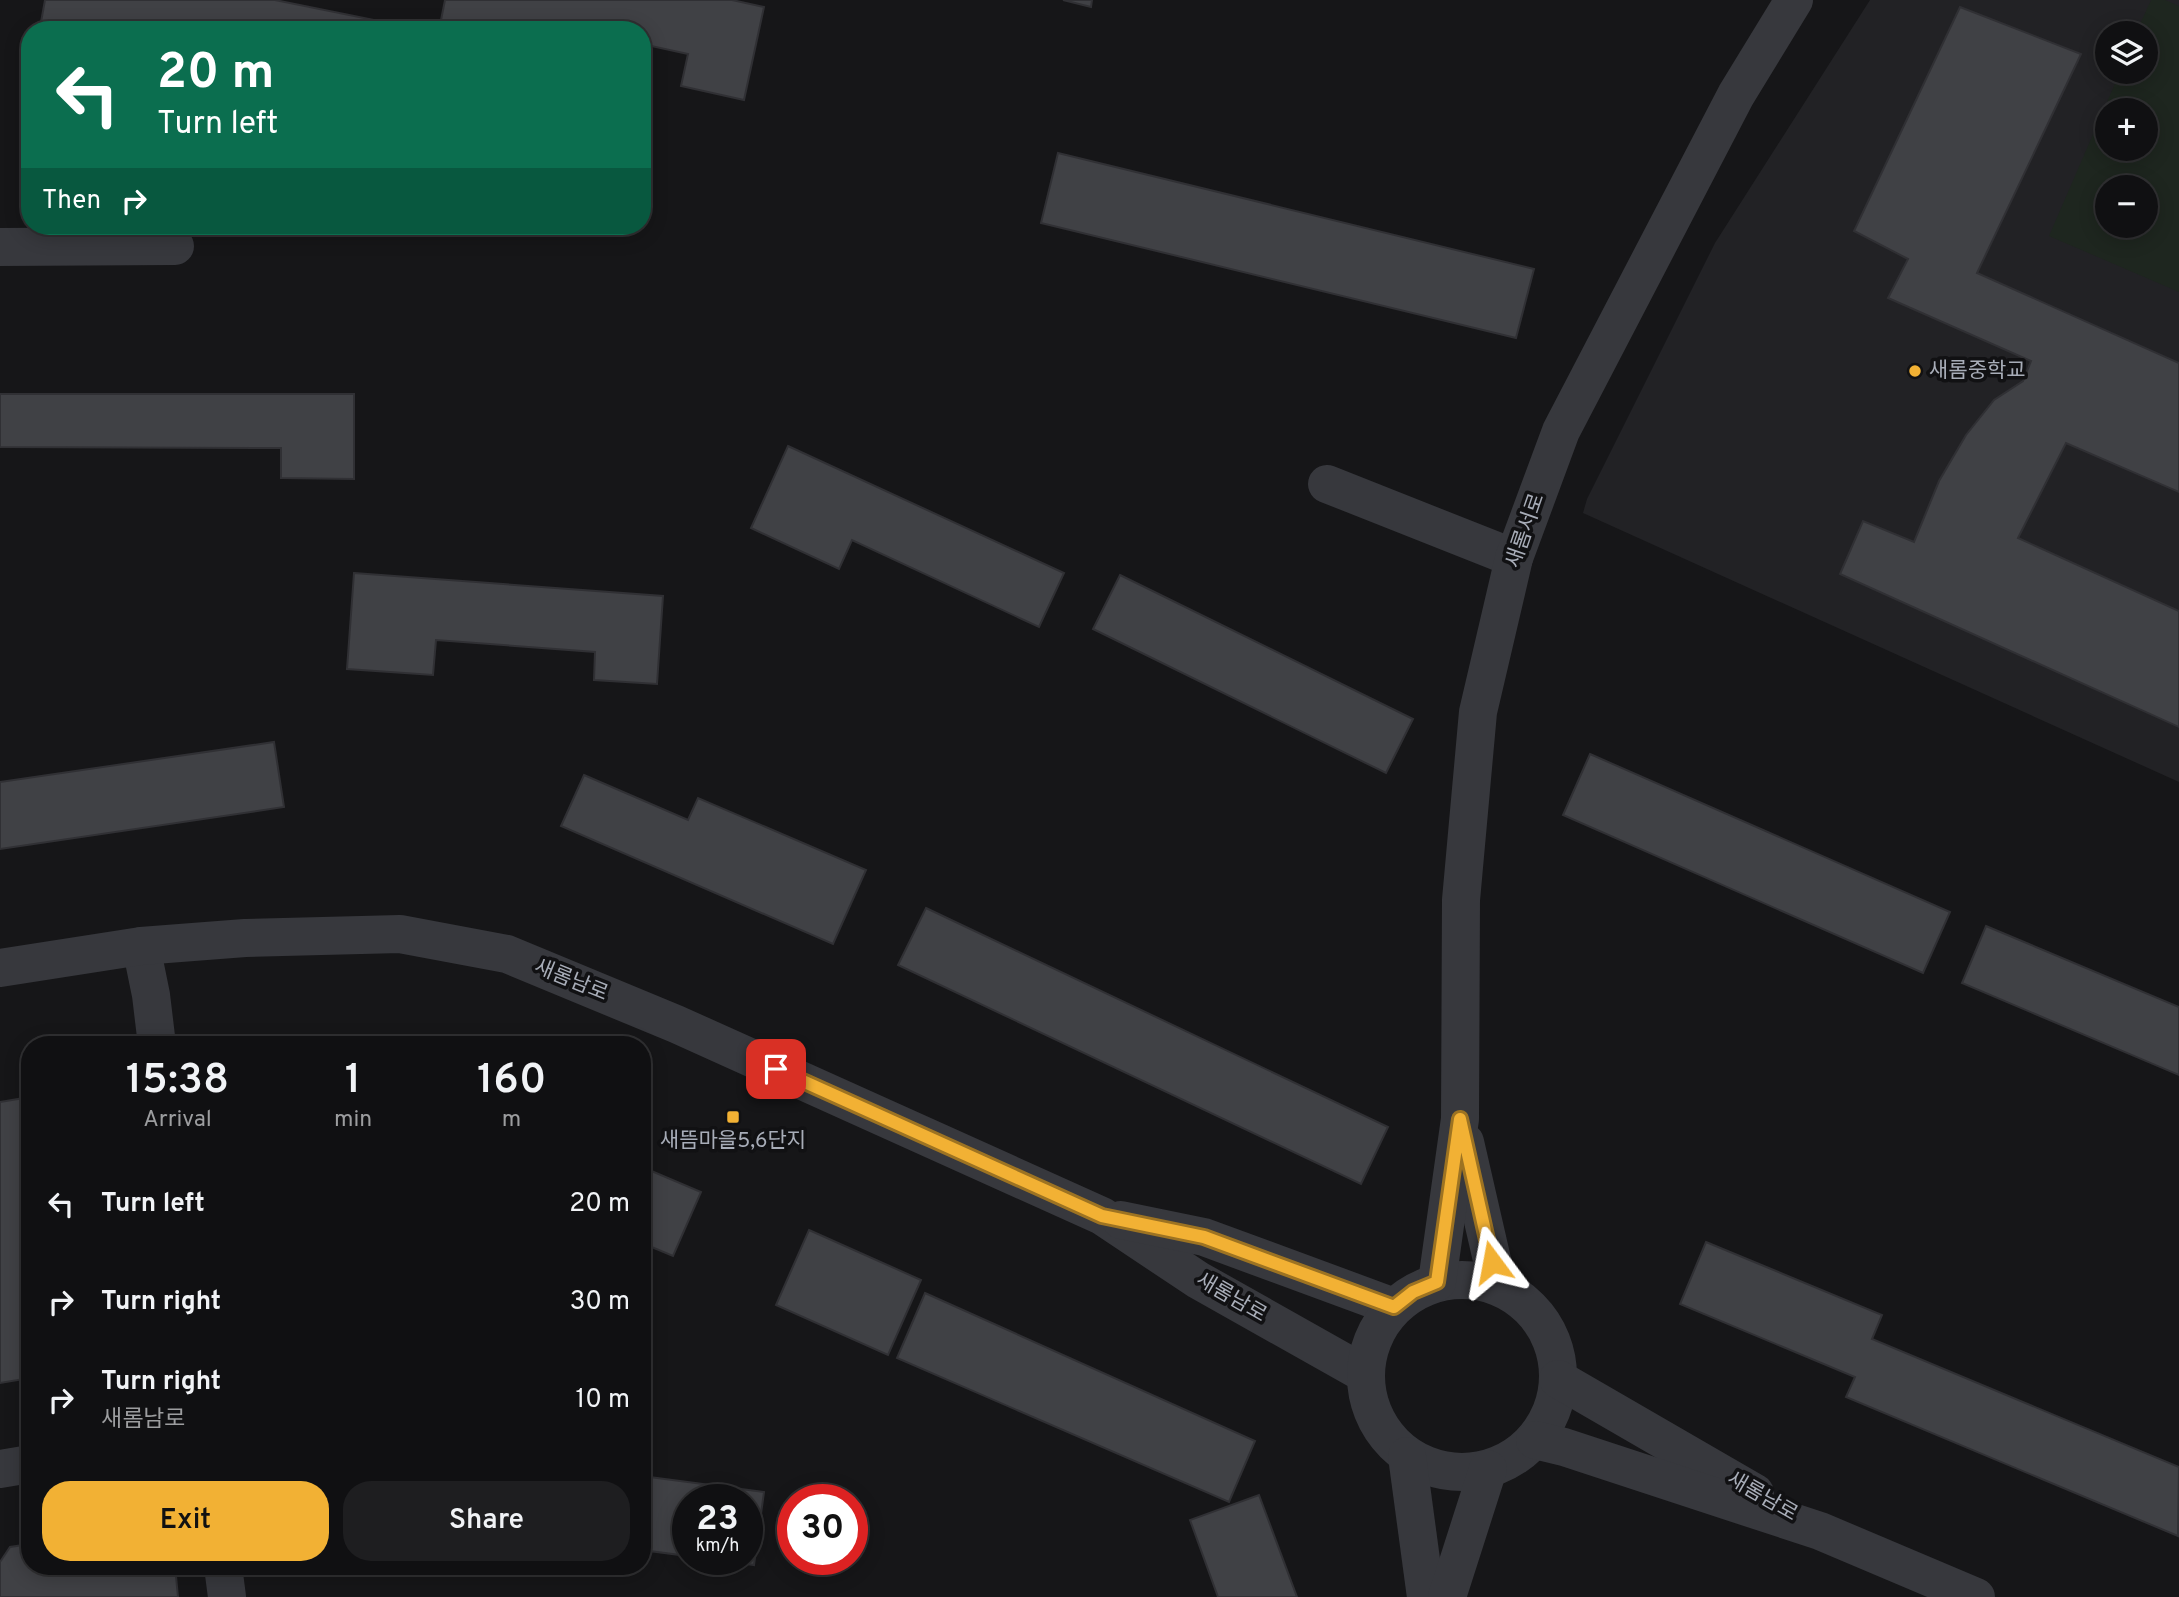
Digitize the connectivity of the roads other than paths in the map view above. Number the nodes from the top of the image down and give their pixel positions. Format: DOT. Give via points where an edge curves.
graph roads {
  1 [pos="1794,0"];
  2 [pos="174,246"];
  3 [pos="0,247"];
  4 [pos="1327,484"];
  5 [pos="1514,558"];
  6 [pos="141,946"];
  7 [pos="0,968"];
  8 [pos="156,1036"];
  9 [pos="1460,1119"];
  10 [pos="1102,1216"];
  11 [pos="1437,1282"];
  12 [pos="1498,1286"];
  13 [pos="1394,1307"];
  14 [pos="1365,1374"];
  15 [pos="1558,1379"];
  16 [pos="1535,1440"];
  17 [pos="1407,1456"];
  18 [pos="21,1466"];
  19 [pos="0,1469"];
  20 [pos="1488,1469"];
  21 [pos="1820,1531"];
  22 [pos="224,1575"];
  23 [pos="227,1597"];
  24 [pos="1426,1597"];
  25 [pos="1447,1597"];
  26 [pos="1976,1597"];
  1 -- 5 [label="street, 새롬서로" via="1735,95 1572,408"];
  2 -- 3 [label="street"];
  4 -- 5 [label="street"];
  5 -- 9 [label="street, 새롬서로" via="1478,712 1461,900"];
  6 -- 7 [label="street, 새롬남로"];
  6 -- 8 [label="street"];
  6 -- 10 [label="street, 새롬남로" via="400,934 507,954 676,1024"];
  9 -- 11 [label="street"];
  9 -- 12 [label="street"];
  10 -- 13 [label="street, 새롬남로" via="1204,1237"];
  10 -- 14 [label="street, 새롬남로" via="1198,1280"];
  11 -- 12 [label="street" via="1467,1280"];
  11 -- 13 [label="street"];
  12 -- 15 [label="street" via="1523,1301 1543,1323 1555,1350"];
  13 -- 14 [label="street" via="1368,1349"];
  14 -- 17 [label="street" via="1370,1405 1384,1434"];
  15 -- 16 [label="street" via="1552,1411"];
  15 -- 21 [label="street, 새롬남로"];
  16 -- 20 [label="street" via="1514,1458"];
  16 -- 21 [label="street, 새롬남로"];
  17 -- 20 [label="street" via="1433,1468 1461,1473"];
  17 -- 24 [label="street"];
  18 -- 19 [label="street"];
  20 -- 25 [label="street"];
  21 -- 26 [label="street, 새롬남로"];
  22 -- 23 [label="street"];
}
